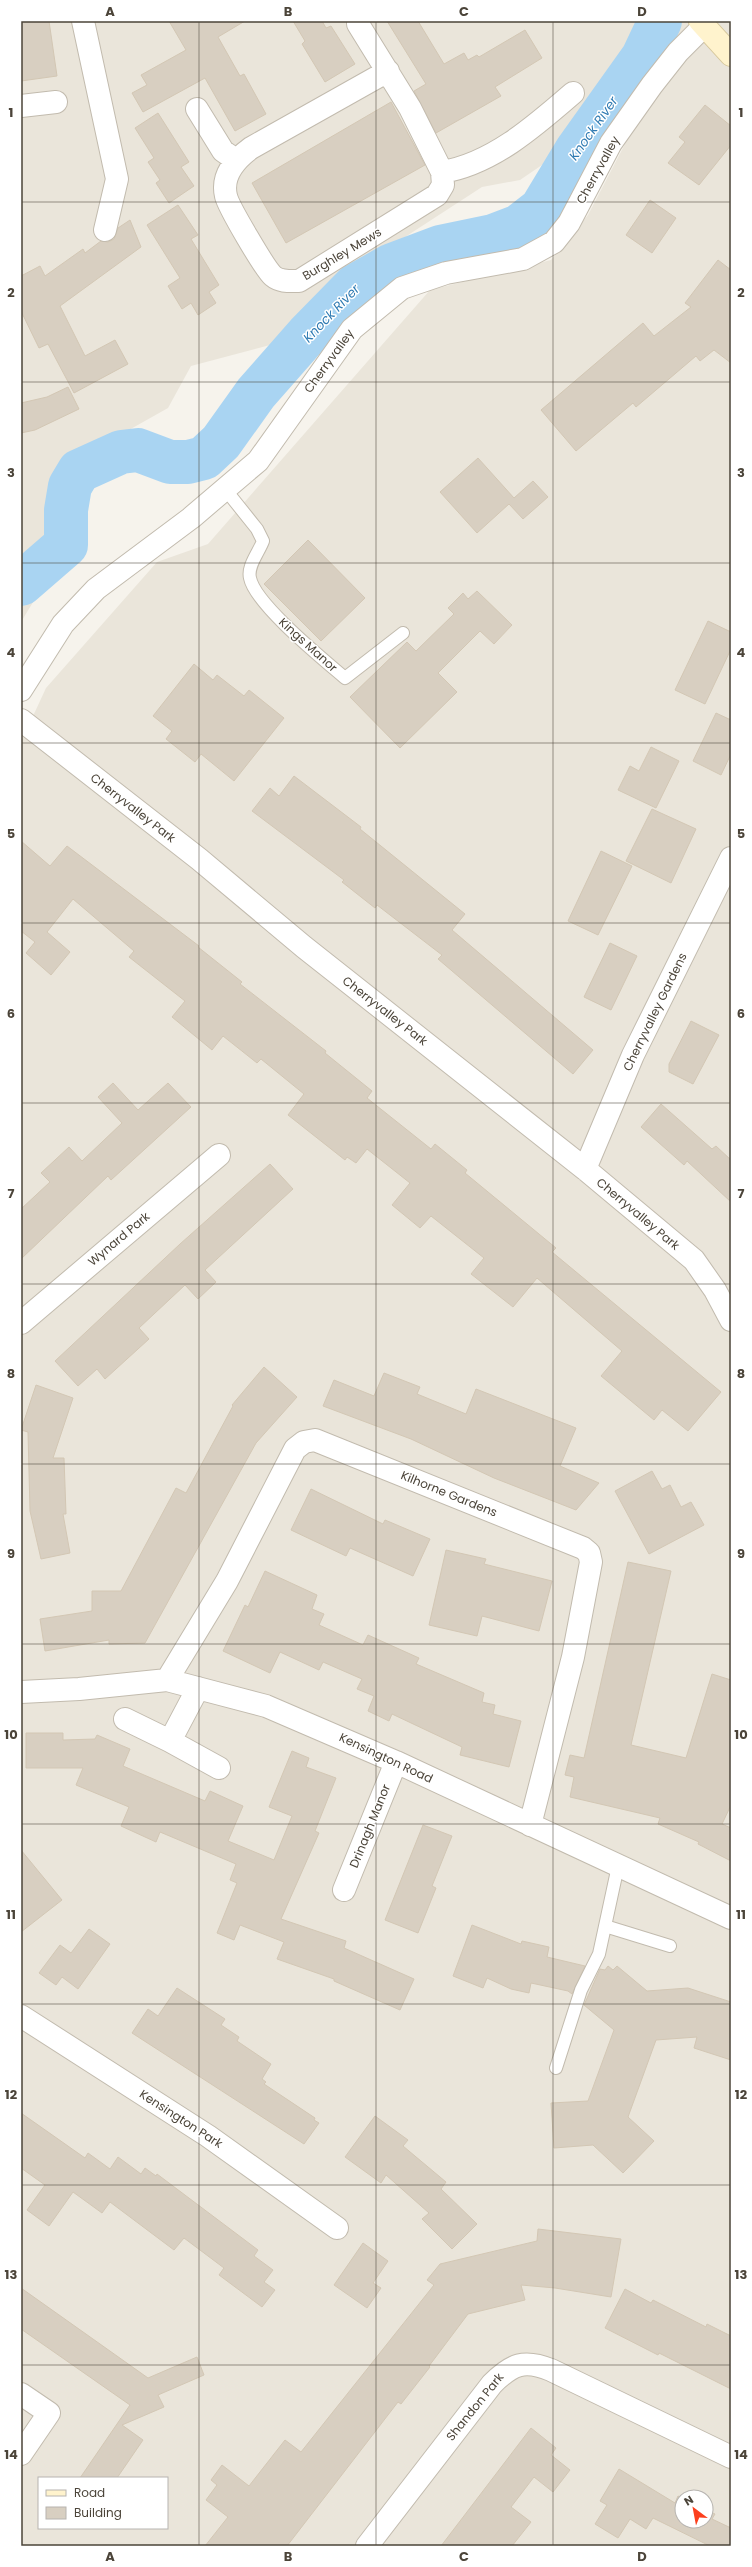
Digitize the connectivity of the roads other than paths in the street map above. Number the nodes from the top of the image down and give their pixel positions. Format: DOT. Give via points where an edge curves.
graph roads {
  1 [pos="83,21"];
  2 [pos="358,21"];
  3 [pos="702,23"];
  4 [pos="731,55"];
  5 [pos="388,71"];
  6 [pos="573,93"];
  7 [pos="56,102"];
  8 [pos="21,106"];
  9 [pos="197,109"];
  10 [pos="236,160"];
  11 [pos="442,172"];
  12 [pos="105,230"];
  13 [pos="225,489"];
  14 [pos="403,633"];
  15 [pos="21,690"];
  16 [pos="21,720"];
  17 [pos="731,858"];
  18 [pos="219,1156"];
  19 [pos="585,1169"];
  20 [pos="731,1320"];
  21 [pos="21,1323"];
  22 [pos="167,1680"];
  23 [pos="198,1688"];
  24 [pos="21,1692"];
  25 [pos="125,1719"];
  26 [pos="170,1741"];
  27 [pos="396,1762"];
  28 [pos="219,1768"];
  29 [pos="530,1825"];
  30 [pos="618,1866"];
  31 [pos="344,1890"];
  32 [pos="731,1918"];
  33 [pos="605,1926"];
  34 [pos="670,1946"];
  35 [pos="21,2016"];
  36 [pos="556,2068"];
  37 [pos="337,2228"];
  38 [pos="21,2394"];
  39 [pos="21,2454"];
  40 [pos="731,2457"];
  41 [pos="367,2546"];
  1 -- 12 [label="street" via="117,179"];
  2 -- 5 [label="street"];
  3 -- 4 [label="street"];
  3 -- 13 [label="street, Cherryvalley" via="652,85 611,143 569,223 554,242 523,259 446,274 402,288 352,329 258,461"];
  5 -- 10 [label="street, Burghley Mews" via="251,148"];
  5 -- 11 [label="street"];
  6 -- 11 [label="street" via="545,118 488,157 462,168"];
  7 -- 8 [label="street"];
  9 -- 10 [label="street" via="223,151"];
  10 -- 11 [label="street, Burghley Mews" via="227,176 226,197 261,261 273,276 286,281 306,277 437,195 442,185"];
  13 -- 14 [label="lane, Kings Manor" via="258,529 263,541 250,567 250,579 260,595 283,623 345,678"];
  13 -- 15 [label="street, Cherryvalley" via="96,589 63,624"];
  16 -- 19 [label="street, Cherryvalley Park" via="199,859 304,947"];
  17 -- 19 [label="street, Cherryvalley Gardens" via="634,1055"];
  18 -- 21 [label="street, Wynard Park"];
  19 -- 20 [label="street, Cherryvalley Park" via="694,1260 715,1290"];
  22 -- 23 [label="street, Kensington Road"];
  22 -- 24 [label="street, Kensington Road"];
  22 -- 29 [label="street, Kilhorne Gardens" via="227,1581 295,1449 304,1442 315,1440 583,1548 589,1553 591,1562 574,1657"];
  23 -- 26 [label="street"];
  23 -- 27 [label="street, Kensington Road" via="266,1706"];
  25 -- 26 [label="street"];
  26 -- 28 [label="street"];
  27 -- 29 [label="street, Kensington Road"];
  27 -- 31 [label="street, Drinagh Manor"];
  29 -- 30 [label="street, Kensington Road"];
  30 -- 32 [label="street, Kensington Road"];
  30 -- 33 [label="lane"];
  33 -- 34 [label="lane"];
  33 -- 36 [label="lane" via="599,1954 581,1990"];
  35 -- 37 [label="street, Kensington Park" via="208,2136"];
  38 -- 39 [label="street" via="49,2413"];
  40 -- 41 [label="street, Shandon Park" via="551,2370 536,2364 520,2364 505,2370 492,2384"];
}
